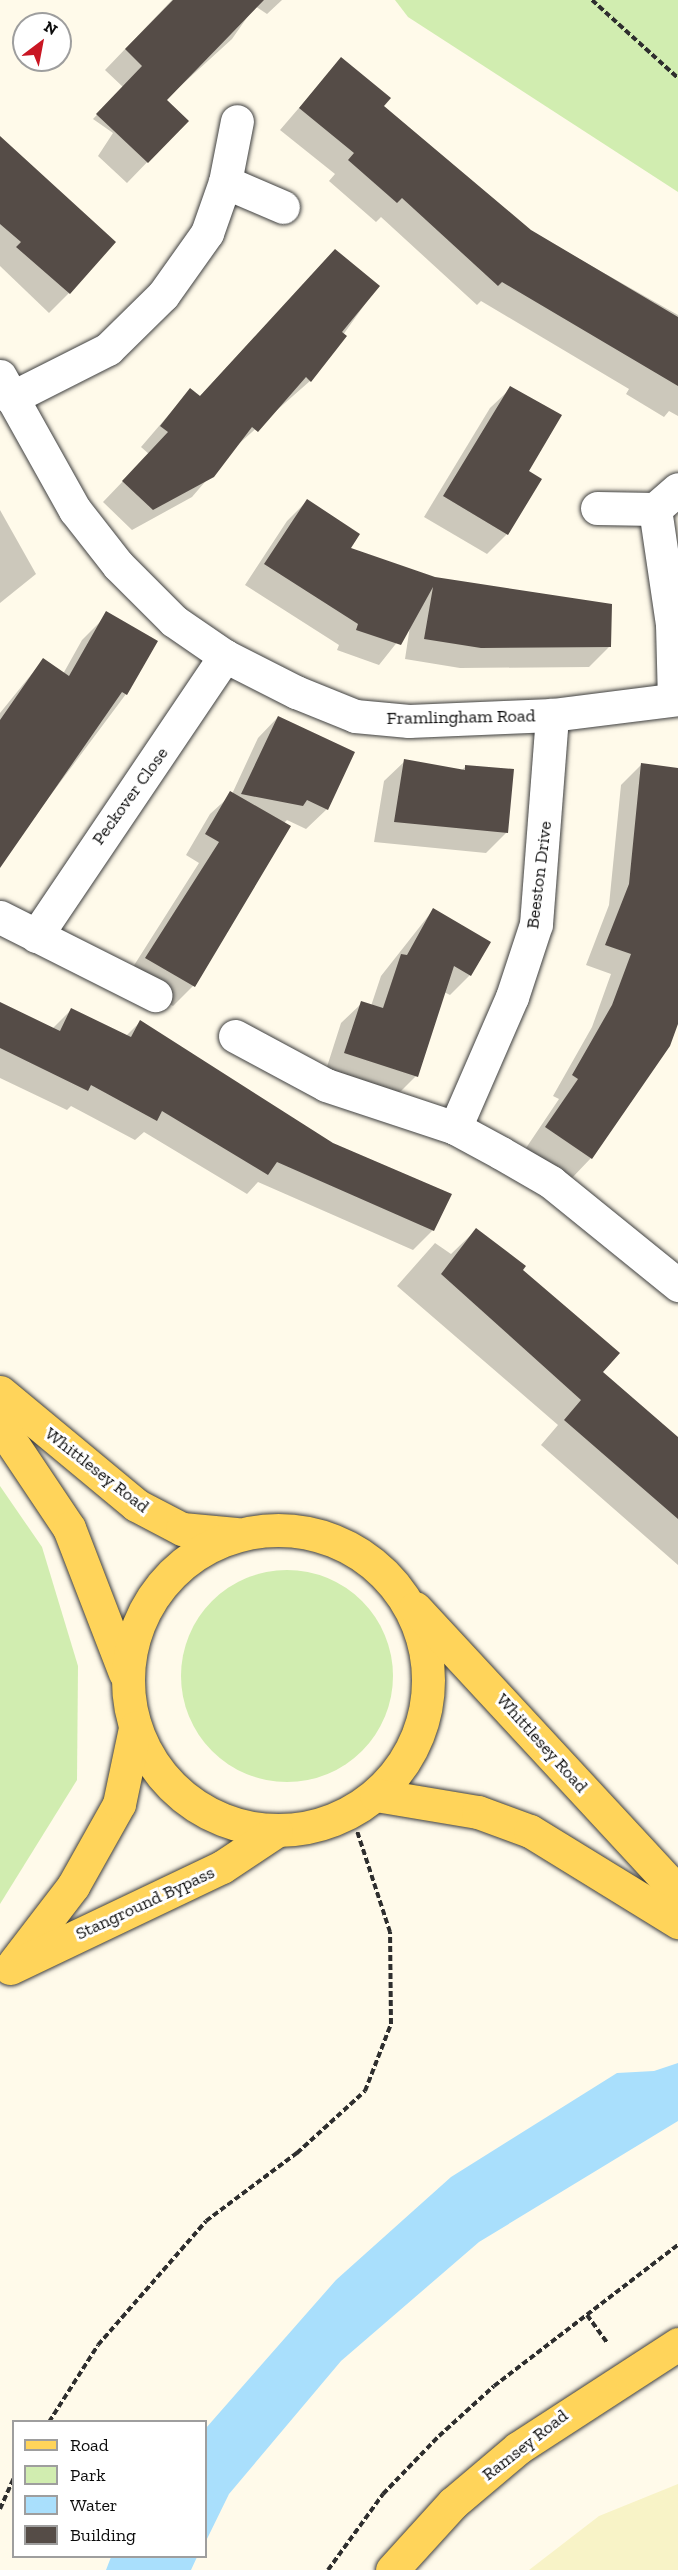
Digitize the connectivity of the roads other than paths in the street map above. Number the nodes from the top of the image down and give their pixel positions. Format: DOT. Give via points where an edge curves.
graph roads {
  1 [pos="237,121"];
  2 [pos="225,182"];
  3 [pos="283,207"];
  4 [pos="6,387"];
  5 [pos="666,499"];
  6 [pos="597,508"];
  7 [pos="225,656"];
  8 [pos="676,699"];
  9 [pos="552,715"];
  10 [pos="0,917"];
  11 [pos="36,936"];
  12 [pos="154,995"];
  13 [pos="235,1036"];
  14 [pos="455,1128"];
  15 [pos="678,1285"];
  16 [pos="0,1392"];
  17 [pos="0,1425"];
  18 [pos="238,1534"];
  19 [pos="404,1596"];
  20 [pos="127,1680"];
  21 [pos="135,1728"];
  22 [pos="364,1804"];
  23 [pos="276,1831"];
  24 [pos="678,1892"];
  25 [pos="678,1923"];
  26 [pos="5,1972"];
  27 [pos="678,2344"];
  28 [pos="392,2570"];
  1 -- 2 [label="street"];
  2 -- 3 [label="street"];
  2 -- 4 [label="street" via="207,233 163,295 108,349"];
  4 -- 7 [label="street, Framlingham Road" via="75,510 118,565 174,621"];
  5 -- 6 [label="street"];
  5 -- 8 [label="street"];
  7 -- 9 [label="street, Framlingham Road" via="355,716 409,721"];
  7 -- 11 [label="street, Peckover Close"];
  8 -- 9 [label="street, Framlingham Road"];
  9 -- 14 [label="street, Beeston Drive" via="536,924 512,997"];
  10 -- 11 [label="street"];
  11 -- 12 [label="street"];
  13 -- 14 [label="street" via="370,1104"];
  14 -- 15 [label="street" via="551,1182"];
  16 -- 18 [label="main road, Whittlesey Road" via="136,1505 182,1529"];
  17 -- 20 [label="main road, Whittlesey Road" via="69,1528"];
  18 -- 19 [label="main road, Whittlesey Road" via="285,1529 331,1539 372,1562"];
  18 -- 20 [label="main road" via="201,1550 170,1574 147,1605 132,1641"];
  19 -- 22 [label="main road" via="423,1636 428,1690 423,1723 405,1762"];
  19 -- 24 [label="main road, Whittlesey Road"];
  20 -- 21 [label="main road"];
  21 -- 23 [label="main road" via="157,1769 189,1803 231,1823"];
  21 -- 26 [label="main road, Stanground Bypass" via="119,1804 73,1886"];
  22 -- 23 [label="main road" via="315,1826"];
  22 -- 25 [label="main road" via="478,1812 530,1831 598,1868"];
  23 -- 26 [label="main road, Stanground Bypass" via="222,1867"];
  27 -- 28 [label="main road, Ramsey Road" via="518,2448 453,2503"];
}
